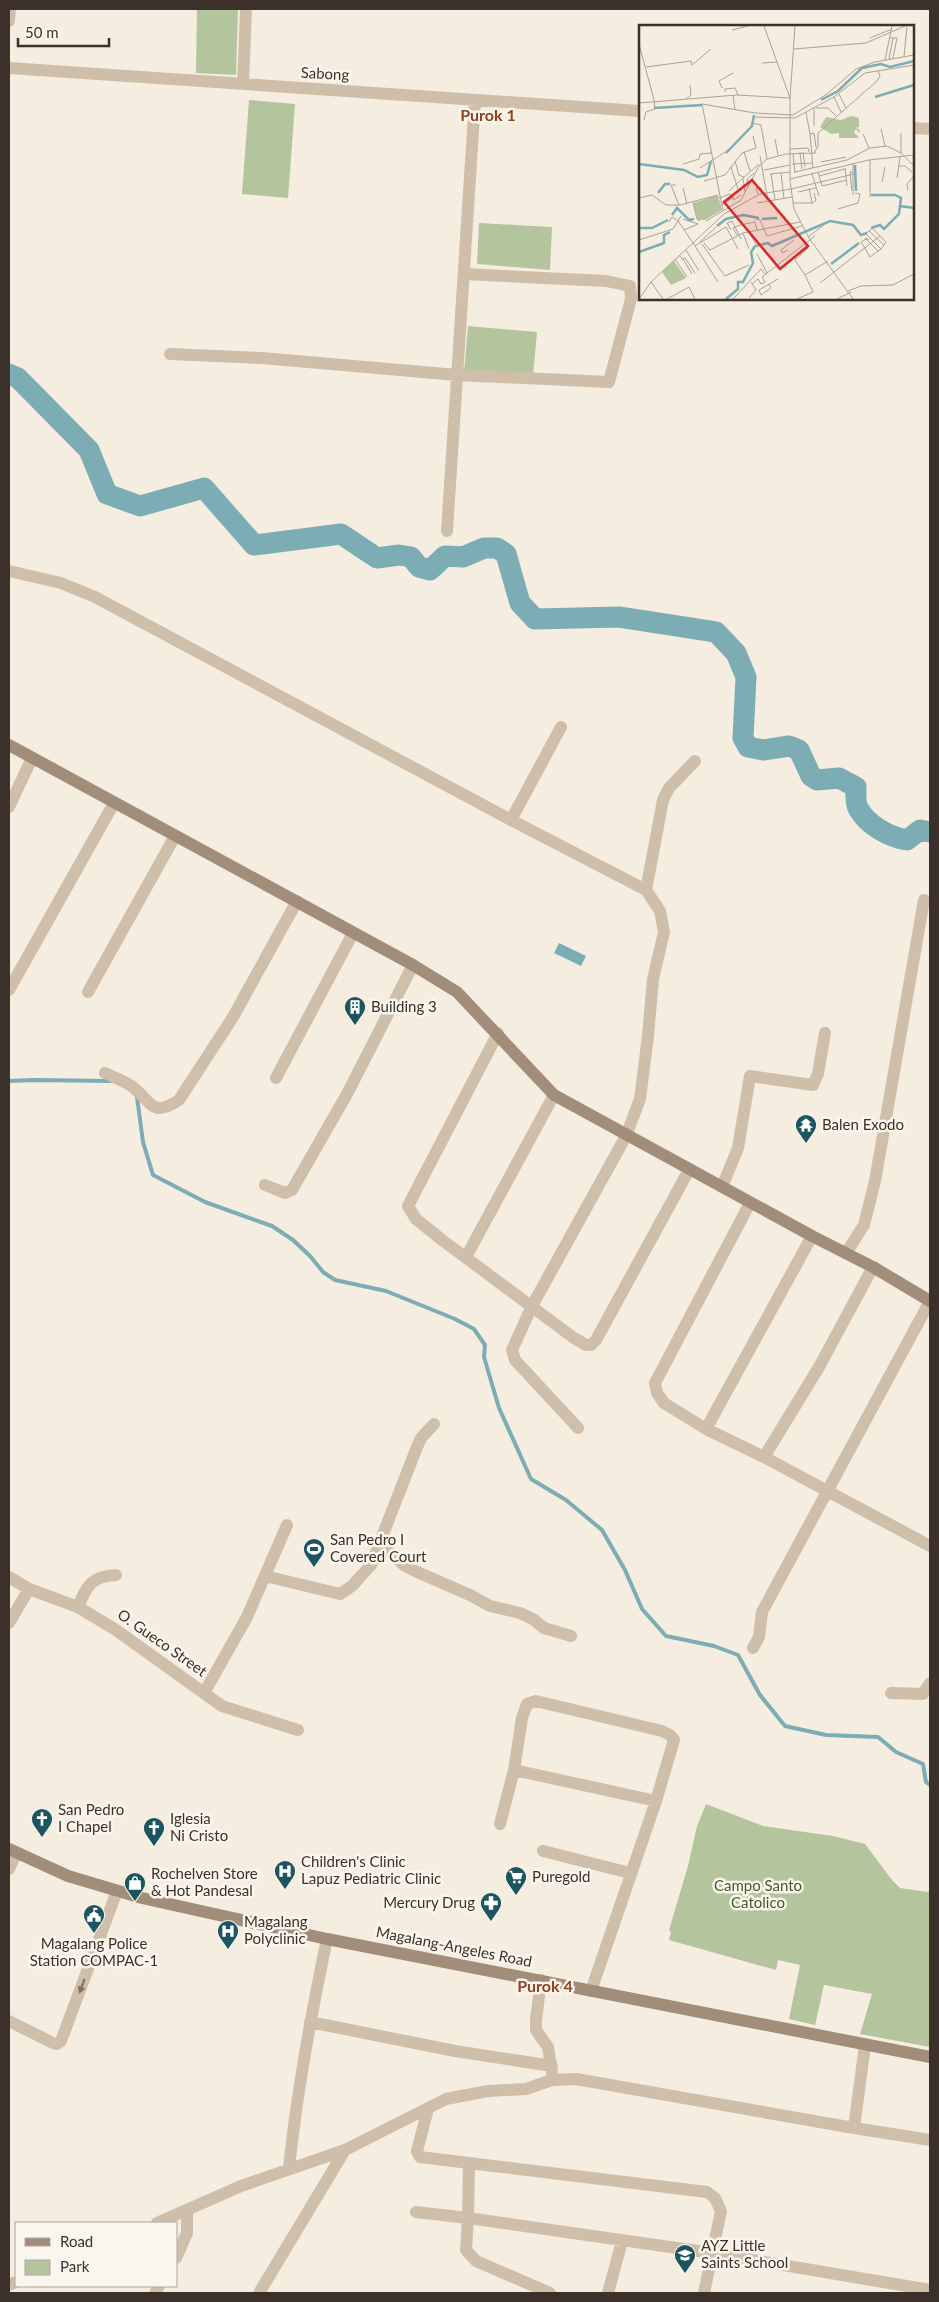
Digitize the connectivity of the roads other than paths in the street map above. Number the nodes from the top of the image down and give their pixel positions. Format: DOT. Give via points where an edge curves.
graph roads {
  1 [pos="10,9"];
  2 [pos="246,9"];
  3 [pos="9,20"];
  4 [pos="9,68"];
  5 [pos="243,84"];
  6 [pos="475,100"];
  7 [pos="639,111"];
  8 [pos="914,128"];
  9 [pos="930,130"];
  10 [pos="465,274"];
  11 [pos="170,354"];
  12 [pos="457,375"];
  13 [pos="447,531"];
  14 [pos="9,572"];
  15 [pos="561,727"];
  16 [pos="9,745"];
  17 [pos="32,758"];
  18 [pos="694,761"];
  19 [pos="114,803"];
  20 [pos="9,807"];
  21 [pos="511,820"];
  22 [pos="175,836"];
  23 [pos="646,890"];
  24 [pos="924,900"];
  25 [pos="298,901"];
  26 [pos="353,933"];
  27 [pos="413,965"];
  28 [pos="9,990"];
  29 [pos="88,992"];
  30 [pos="498,1033"];
  31 [pos="825,1033"];
  32 [pos="105,1073"];
  33 [pos="276,1078"];
  34 [pos="554,1095"];
  35 [pos="626,1136"];
  36 [pos="689,1170"];
  37 [pos="265,1185"];
  38 [pos="722,1187"];
  39 [pos="750,1203"];
  40 [pos="812,1236"];
  41 [pos="846,1253"];
  42 [pos="466,1257"];
  43 [pos="873,1267"];
  44 [pos="930,1301"];
  45 [pos="532,1306"];
  46 [pos="434,1424"];
  47 [pos="578,1428"];
  48 [pos="706,1429"];
  49 [pos="764,1457"];
  50 [pos="829,1492"];
  51 [pos="287,1526"];
  52 [pos="930,1546"];
  53 [pos="378,1548"];
  54 [pos="116,1574"];
  55 [pos="264,1576"];
  56 [pos="9,1577"];
  57 [pos="29,1589"];
  58 [pos="78,1607"];
  59 [pos="9,1623"];
  60 [pos="571,1636"];
  61 [pos="754,1648"];
  62 [pos="930,1683"];
  63 [pos="204,1693"];
  64 [pos="892,1693"];
  65 [pos="298,1730"];
  66 [pos="514,1770"];
  67 [pos="656,1801"];
  68 [pos="500,1824"];
  69 [pos="12,1851"];
  70 [pos="543,1851"];
  71 [pos="9,1869"];
  72 [pos="630,1873"];
  73 [pos="117,1891"];
  74 [pos="327,1939"];
  75 [pos="541,1980"];
  76 [pos="591,1991"];
  77 [pos="9,2021"];
  78 [pos="310,2022"];
  79 [pos="865,2045"];
  80 [pos="930,2057"];
  81 [pos="552,2066"];
  82 [pos="552,2080"];
  83 [pos="428,2109"];
  84 [pos="854,2128"];
  85 [pos="930,2140"];
  86 [pos="345,2150"];
  87 [pos="469,2163"];
  88 [pos="290,2168"];
  89 [pos="188,2211"];
  90 [pos="416,2212"];
  91 [pos="468,2218"];
  92 [pos="160,2222"];
  93 [pos="622,2241"];
  94 [pos="178,2253"];
  95 [pos="712,2253"];
  96 [pos="930,2290"];
  97 [pos="260,2293"];
  98 [pos="550,2293"];
  99 [pos="608,2293"];
  100 [pos="704,2293"];
  1 -- 3 [label="street"];
  2 -- 5 [label="street"];
  4 -- 5 [label="street, Sabong"];
  5 -- 6 [label="street, Sabong"];
  6 -- 7 [label="street, Sabong"];
  6 -- 10 [label="street"];
  8 -- 9 [label="street"];
  10 -- 12 [label="street"];
  10 -- 12 [label="street" via="618,282 630,286 632,291 609,382"];
  11 -- 12 [label="street" via="262,358"];
  12 -- 13 [label="street"];
  14 -- 21 [label="street" via="61,584 95,597"];
  15 -- 21 [label="street"];
  16 -- 17 [label="street"];
  17 -- 19 [label="street"];
  17 -- 20 [label="street"];
  18 -- 23 [label="street" via="674,782 663,800"];
  19 -- 22 [label="street"];
  19 -- 28 [label="street"];
  21 -- 23 [label="street"];
  22 -- 25 [label="street"];
  22 -- 29 [label="street"];
  23 -- 35 [label="street" via="660,911 664,932 653,978 640,1099"];
  24 -- 41 [label="street" via="875,1181 864,1224"];
  25 -- 26 [label="street"];
  25 -- 32 [label="street" via="233,1017 179,1100 160,1108 130,1085"];
  26 -- 27 [label="street"];
  26 -- 33 [label="street"];
  27 -- 30 [label="street" via="457,992"];
  27 -- 37 [label="street" via="347,1094 292,1190 285,1193"];
  30 -- 34 [label="street"];
  30 -- 42 [label="street" via="408,1206 416,1219"];
  31 -- 38 [label="street" via="813,1085 750,1076 738,1148"];
  34 -- 35 [label="street"];
  34 -- 42 [label="street"];
  35 -- 36 [label="street"];
  35 -- 45 [label="street"];
  36 -- 38 [label="street"];
  36 -- 45 [label="street" via="591,1346 574,1338"];
  38 -- 39 [label="street"];
  39 -- 40 [label="street"];
  39 -- 48 [label="street" via="655,1382 656,1393 664,1403"];
  40 -- 41 [label="street"];
  40 -- 48 [label="street"];
  41 -- 43 [label="street"];
  42 -- 45 [label="street"];
  43 -- 44 [label="street"];
  43 -- 49 [label="street" via="819,1367"];
  44 -- 50 [label="street"];
  45 -- 47 [label="street" via="512,1350 515,1360"];
  46 -- 53 [label="street" via="417,1446"];
  48 -- 49 [label="street"];
  49 -- 50 [label="street"];
  50 -- 52 [label="street"];
  50 -- 61 [label="street" via="762,1612"];
  51 -- 55 [label="street"];
  53 -- 55 [label="street" via="363,1575 340,1594"];
  53 -- 60 [label="street" via="386,1549 405,1566 490,1606 520,1613 544,1628"];
  54 -- 58 [label="street" via="94,1579"];
  55 -- 63 [label="street" via="247,1617"];
  56 -- 57 [label="street, O. Gueco Street"];
  57 -- 58 [label="street, O. Gueco Street"];
  57 -- 59 [label="street"];
  58 -- 63 [label="street, O. Gueco Street" via="143,1648"];
  62 -- 64 [label="street" via="923,1694"];
  63 -- 65 [label="street, O. Gueco Street" via="222,1706"];
  66 -- 67 [label="street"];
  66 -- 67 [label="street" via="525,1707 530,1702 544,1702 670,1734 673,1745"];
  66 -- 68 [label="street"];
  67 -- 72 [label="street"];
  69 -- 71 [label="street"];
  69 -- 73 [label="street, Magalang-Angeles Road" via="68,1876"];
  70 -- 72 [label="street"];
  72 -- 76 [label="street"];
  73 -- 74 [label="street, Magalang-Angeles Road"];
  73 -- 77 [label="street, one-way" via="61,2041 52,2043"];
  74 -- 75 [label="street, Magalang-Angeles Road"];
  74 -- 78 [label="street"];
  75 -- 76 [label="street, Magalang-Angeles Road"];
  75 -- 81 [label="street" via="536,2030 548,2047"];
  76 -- 79 [label="street, Magalang-Angeles Road"];
  78 -- 81 [label="street" via="455,2051"];
  78 -- 88 [label="street" via="296,2103"];
  79 -- 80 [label="street, Magalang-Angeles Road"];
  79 -- 84 [label="street"];
  81 -- 82 [label="street"];
  82 -- 83 [label="street" via="526,2089 463,2095 446,2099"];
  82 -- 84 [label="street" via="576,2079"];
  83 -- 86 [label="street"];
  83 -- 87 [label="street" via="418,2154"];
  84 -- 85 [label="street"];
  86 -- 88 [label="street"];
  86 -- 97 [label="street"];
  87 -- 91 [label="street"];
  87 -- 95 [label="street" via="707,2192 715,2198 721,2211"];
  88 -- 89 [label="street" via="213,2197"];
  89 -- 92 [label="street"];
  89 -- 94 [label="street" via="187,2233"];
  90 -- 91 [label="street"];
  91 -- 93 [label="street"];
  91 -- 98 [label="street" via="466,2250 470,2256"];
  93 -- 95 [label="street"];
  93 -- 99 [label="street"];
  95 -- 96 [label="street"];
  95 -- 100 [label="street"];
}
